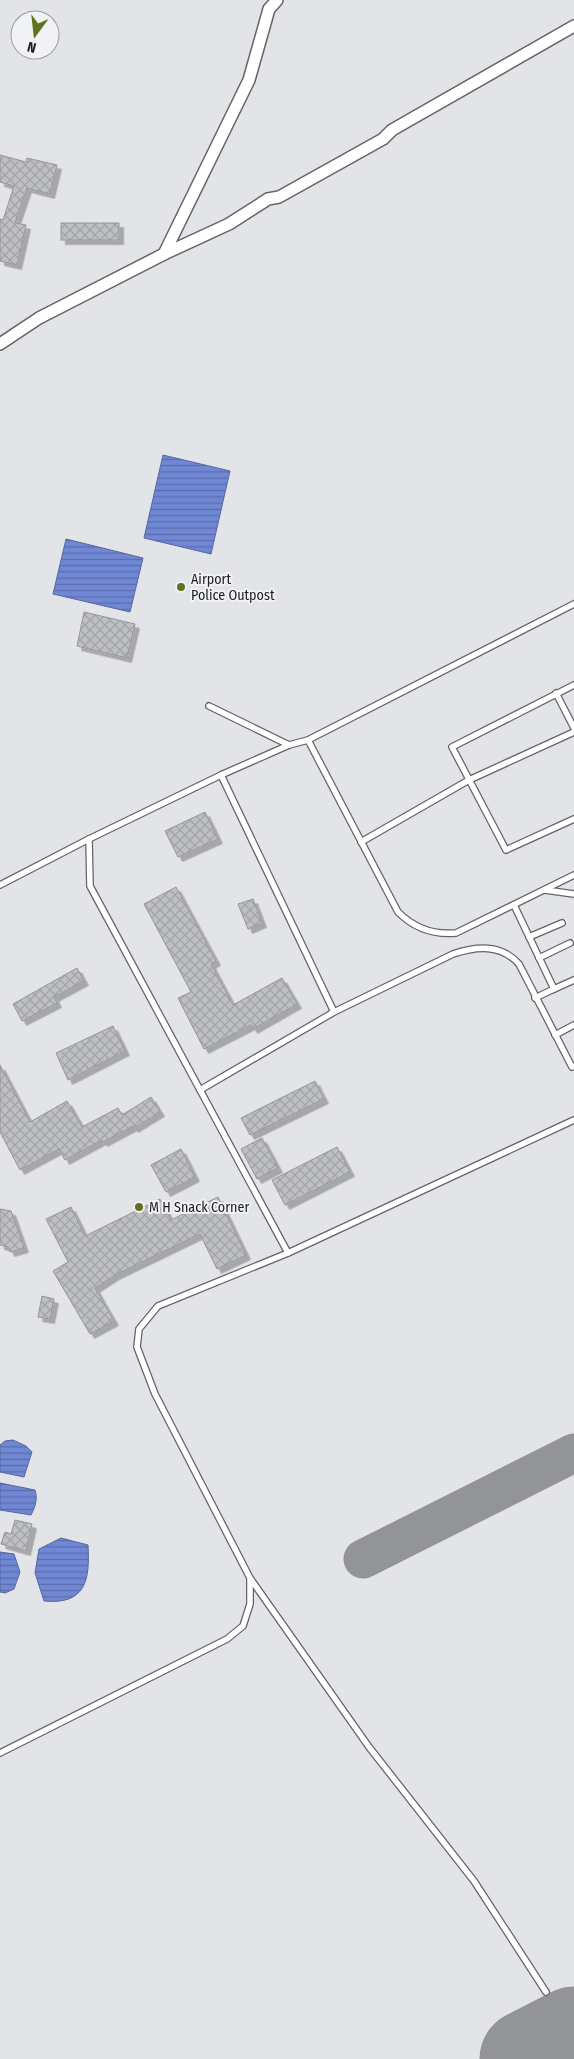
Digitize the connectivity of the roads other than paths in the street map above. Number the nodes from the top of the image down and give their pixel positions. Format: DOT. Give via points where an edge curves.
graph roads {
  1 [pos="277,0"];
  2 [pos="574,26"];
  3 [pos="164,254"];
  4 [pos="0,344"];
  5 [pos="574,604"];
  6 [pos="574,685"];
  7 [pos="556,693"];
  8 [pos="209,706"];
  9 [pos="574,730"];
  10 [pos="308,740"];
  11 [pos="289,745"];
  12 [pos="221,775"];
  13 [pos="469,780"];
  14 [pos="574,819"];
  15 [pos="89,839"];
  16 [pos="361,842"];
  17 [pos="574,875"];
  18 [pos="0,885"];
  19 [pos="545,890"];
  20 [pos="574,894"];
  21 [pos="514,905"];
  22 [pos="562,923"];
  23 [pos="530,937"];
  24 [pos="570,943"];
  25 [pos="539,958"];
  26 [pos="574,980"];
  27 [pos="554,989"];
  28 [pos="536,998"];
  29 [pos="334,1012"];
  30 [pos="574,1025"];
  31 [pos="555,1035"];
  32 [pos="574,1066"];
  33 [pos="200,1090"];
  34 [pos="574,1120"];
  35 [pos="288,1253"];
  36 [pos="250,1578"];
  37 [pos="0,1753"];
  38 [pos="546,1992"];
  1 -- 3 [label="street" via="269,9 249,80"];
  2 -- 3 [label="street" via="279,197 268,199 229,224"];
  3 -- 4 [label="street" via="38,318"];
  5 -- 10 [label="lane"];
  6 -- 7 [label="lane"];
  7 -- 9 [label="lane"];
  7 -- 13 [label="lane" via="452,747"];
  8 -- 11 [label="lane"];
  9 -- 13 [label="lane"];
  10 -- 11 [label="lane"];
  10 -- 16 [label="lane"];
  11 -- 12 [label="lane"];
  12 -- 15 [label="lane"];
  12 -- 29 [label="lane"];
  13 -- 14 [label="lane" via="506,850"];
  13 -- 16 [label="lane"];
  15 -- 18 [label="lane"];
  15 -- 33 [label="lane" via="90,886"];
  16 -- 21 [label="lane" via="398,912 410,923 445,934"];
  17 -- 19 [label="lane"];
  19 -- 20 [label="lane"];
  19 -- 21 [label="lane"];
  21 -- 23 [label="lane"];
  22 -- 23 [label="lane"];
  23 -- 25 [label="lane"];
  24 -- 25 [label="lane"];
  25 -- 27 [label="lane"];
  26 -- 27 [label="lane"];
  27 -- 28 [label="lane"];
  28 -- 29 [label="lane" via="520,964 510,954 470,948"];
  28 -- 31 [label="lane"];
  29 -- 33 [label="lane"];
  30 -- 31 [label="lane"];
  31 -- 32 [label="lane"];
  33 -- 35 [label="lane"];
  34 -- 35 [label="lane"];
  35 -- 36 [label="lane" via="158,1306 139,1329 137,1347 155,1394"];
  36 -- 37 [label="lane" via="250,1604 243,1626 227,1639"];
  36 -- 38 [label="lane" via="369,1747 474,1881"];
}
